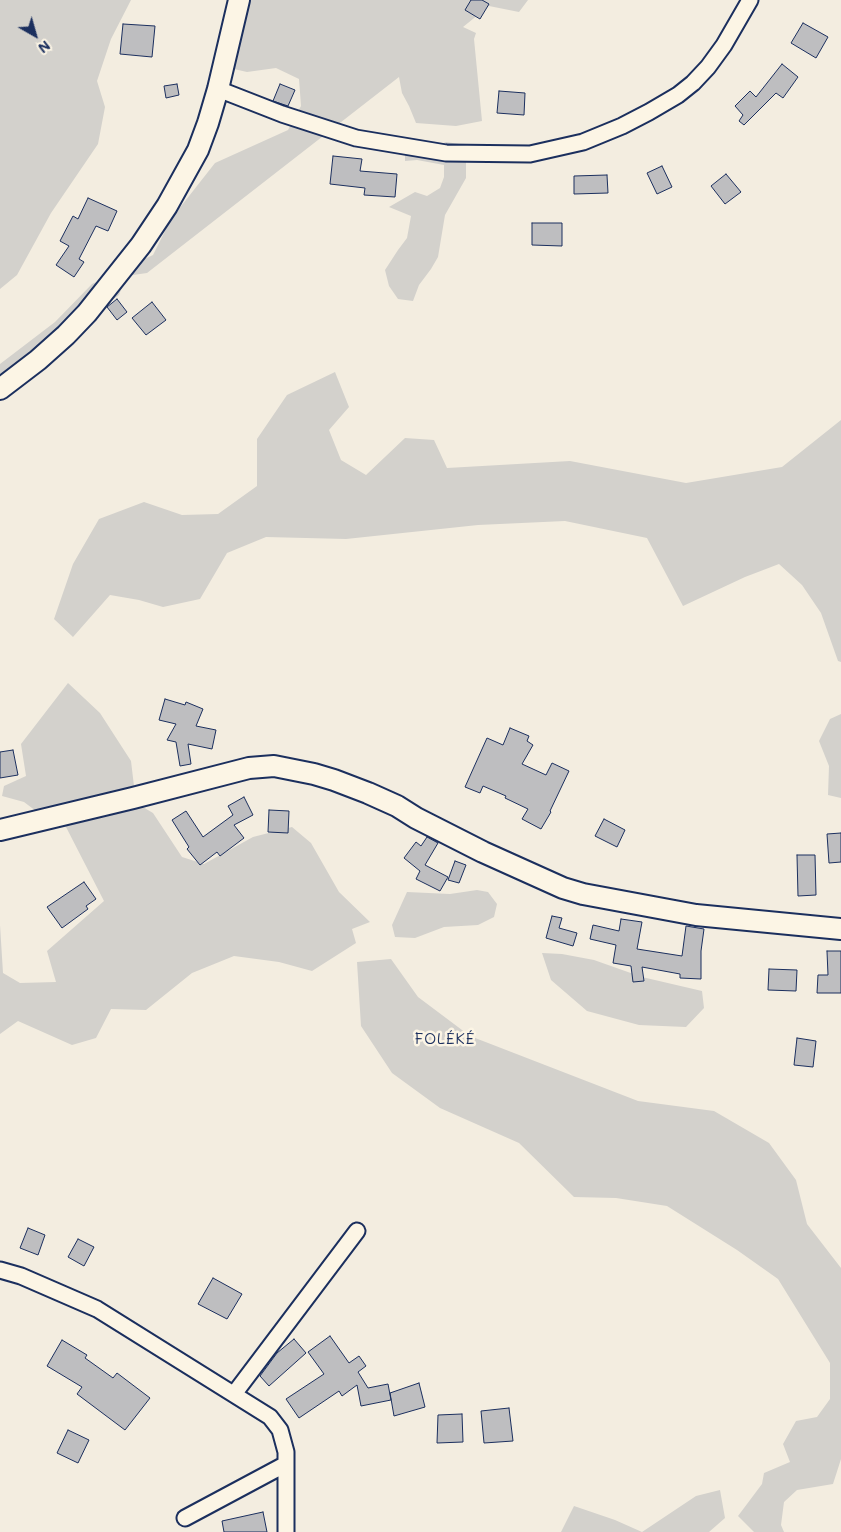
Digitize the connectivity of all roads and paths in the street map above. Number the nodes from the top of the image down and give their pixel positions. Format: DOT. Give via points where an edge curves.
graph roads {
  1 [pos="239,0"];
  2 [pos="750,0"];
  3 [pos="218,89"];
  4 [pos="0,389"];
  5 [pos="0,830"];
  6 [pos="841,930"];
  7 [pos="357,1231"];
  8 [pos="0,1270"];
  9 [pos="234,1394"];
  10 [pos="286,1464"];
  11 [pos="185,1518"];
  12 [pos="286,1532"];
  1 -- 3 [label="street"];
  2 -- 3 [label="street" via="708,68 678,95 622,126 583,142 530,154 446,153 356,138"];
  3 -- 4 [label="street" via="198,150 167,206 141,244 66,335"];
  5 -- 6 [label="street" via="249,768 274,766 314,774 368,793 483,852 583,894 696,915"];
  7 -- 9 [label="street"];
  8 -- 9 [label="street" via="97,1308"];
  9 -- 10 [label="street" via="270,1417 280,1430"];
  10 -- 11 [label="street"];
  10 -- 12 [label="street"];
}
